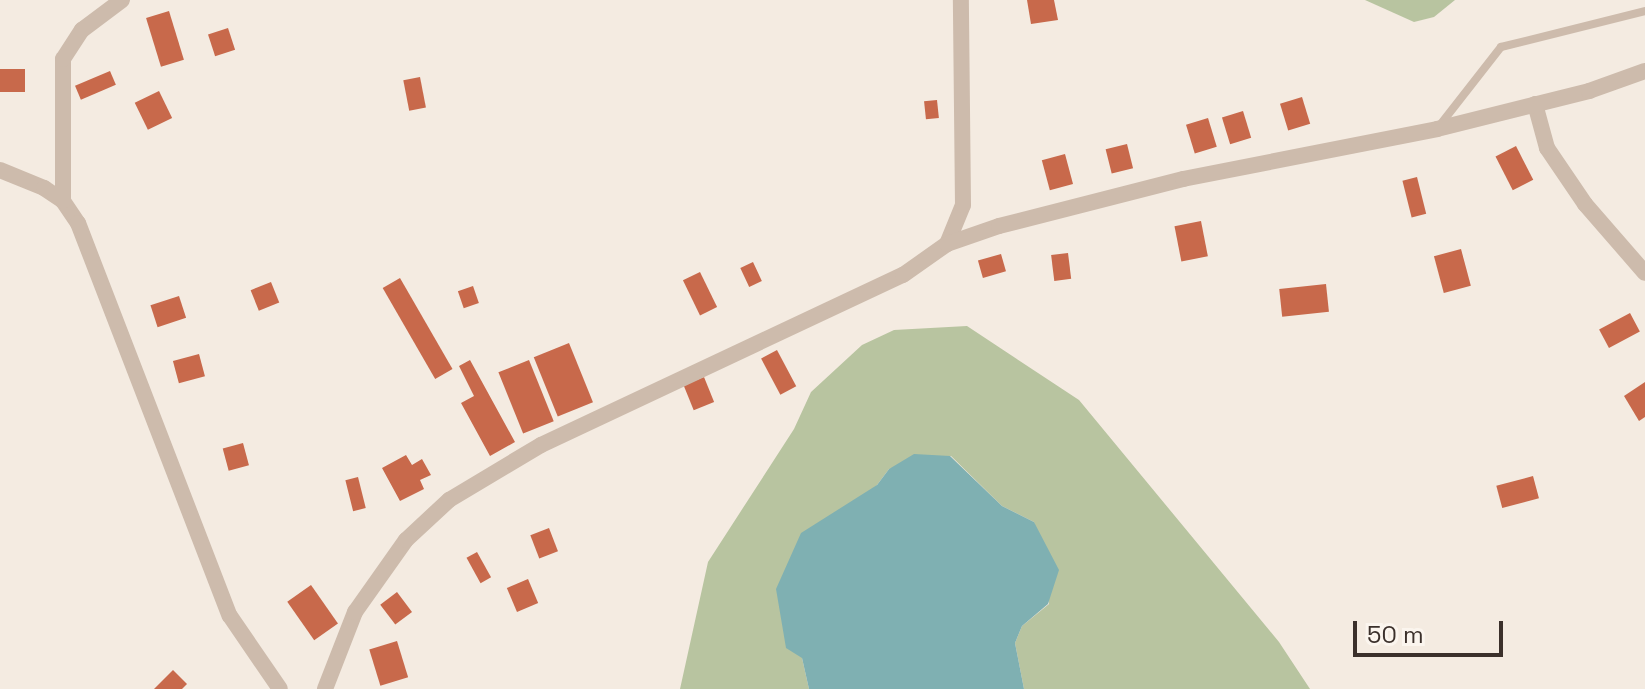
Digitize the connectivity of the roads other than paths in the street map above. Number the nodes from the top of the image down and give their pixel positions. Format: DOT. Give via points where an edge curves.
graph roads {
  1 [pos="122,0"];
  2 [pos="961,0"];
  3 [pos="1645,11"];
  4 [pos="1645,71"];
  5 [pos="1535,104"];
  6 [pos="1437,129"];
  7 [pos="0,170"];
  8 [pos="63,201"];
  9 [pos="947,244"];
  10 [pos="1645,273"];
  11 [pos="280,689"];
  12 [pos="325,689"];
  1 -- 8 [label="street" via="82,30 63,59"];
  2 -- 9 [label="street" via="963,205"];
  3 -- 6 [label="lane" via="1501,47"];
  4 -- 5 [label="street"];
  5 -- 6 [label="street"];
  5 -- 10 [label="street" via="1547,148 1585,204"];
  6 -- 9 [label="street" via="1183,179"];
  7 -- 8 [label="street" via="21,175"];
  8 -- 11 [label="street" via="78,223 230,616"];
  9 -- 12 [label="street" via="903,275 541,445 449,500 406,540 355,612"];
}
